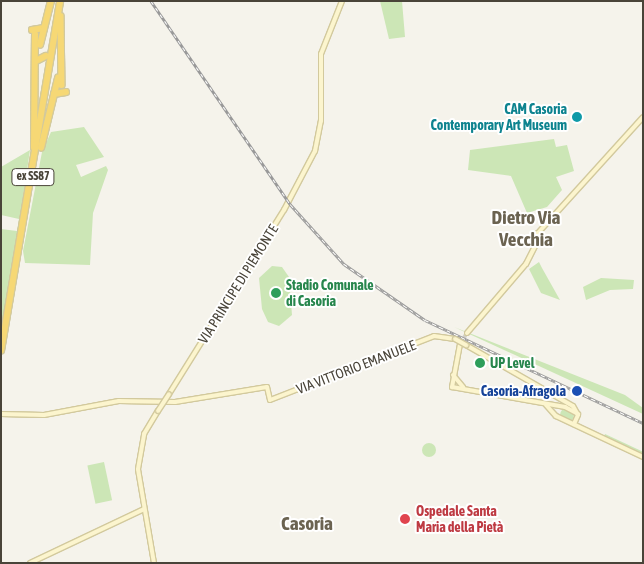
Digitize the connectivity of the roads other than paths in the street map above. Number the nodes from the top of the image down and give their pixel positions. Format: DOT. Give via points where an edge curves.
graph roads {
  1 [pos="51,1"];
  2 [pos="342,1"];
  3 [pos="59,2"];
  4 [pos="45,26"];
  5 [pos="40,45"];
  6 [pos="46,56"];
  7 [pos="62,58"];
  8 [pos="36,61"];
  9 [pos="52,67"];
  10 [pos="58,78"];
  11 [pos="62,85"];
  12 [pos="66,92"];
  13 [pos="54,94"];
  14 [pos="643,116"];
  15 [pos="34,148"];
  16 [pos="34,172"];
  17 [pos="467,333"];
  18 [pos="1,338"];
  19 [pos="460,344"];
  20 [pos="1,351"];
  21 [pos="453,375"];
  22 [pos="465,388"];
  23 [pos="561,397"];
  24 [pos="542,403"];
  25 [pos="558,406"];
  26 [pos="554,411"];
  27 [pos="1,414"];
  28 [pos="578,414"];
  29 [pos="574,424"];
  30 [pos="643,457"];
  31 [pos="144,508"];
  32 [pos="30,563"];
  33 [pos="154,563"];
  1 -- 4 [label="highway"];
  2 -- 31 [label="street, VIA PRINCIPE DI PIEMONTE, bridge" via="321,54 322,120 316,150 284,210 144,434 139,457"];
  3 -- 7 [label="highway"];
  3 -- 15 [label="highway, ex SS87"];
  3 -- 16 [label="highway, ex SS87"];
  4 -- 5 [label="highway"];
  4 -- 8 [label="highway" via="34,32"];
  6 -- 8 [label="highway"];
  7 -- 9 [label="highway"];
  7 -- 11 [label="highway"];
  8 -- 15 [label="highway"];
  10 -- 13 [label="highway"];
  12 -- 13 [label="highway"];
  13 -- 16 [label="highway"];
  14 -- 17 [label="street" via="538,233 542,236 526,264"];
  15 -- 18 [label="highway, ex SS87"];
  16 -- 20 [label="highway, ex SS87"];
  19 -- 21 [label="street"];
  21 -- 22 [label="street"];
  21 -- 22 [label="street" via="452,387"];
  22 -- 24 [label="street"];
  23 -- 25 [label="street"];
  23 -- 27 [label="street, VIA VITTORIO EMANUELE, bridge" via="443,335 270,400 265,391 257,390 175,402 120,401 44,415"];
  23 -- 28 [label="street"];
  24 -- 25 [label="street"];
  24 -- 26 [label="street"];
  25 -- 26 [label="street"];
  25 -- 28 [label="street"];
  26 -- 29 [label="street"];
  28 -- 29 [label="street"];
  29 -- 30 [label="street"];
  31 -- 32 [label="street"];
  31 -- 33 [label="street, VIA PRINCIPE DI PIEMONTE"];
}
